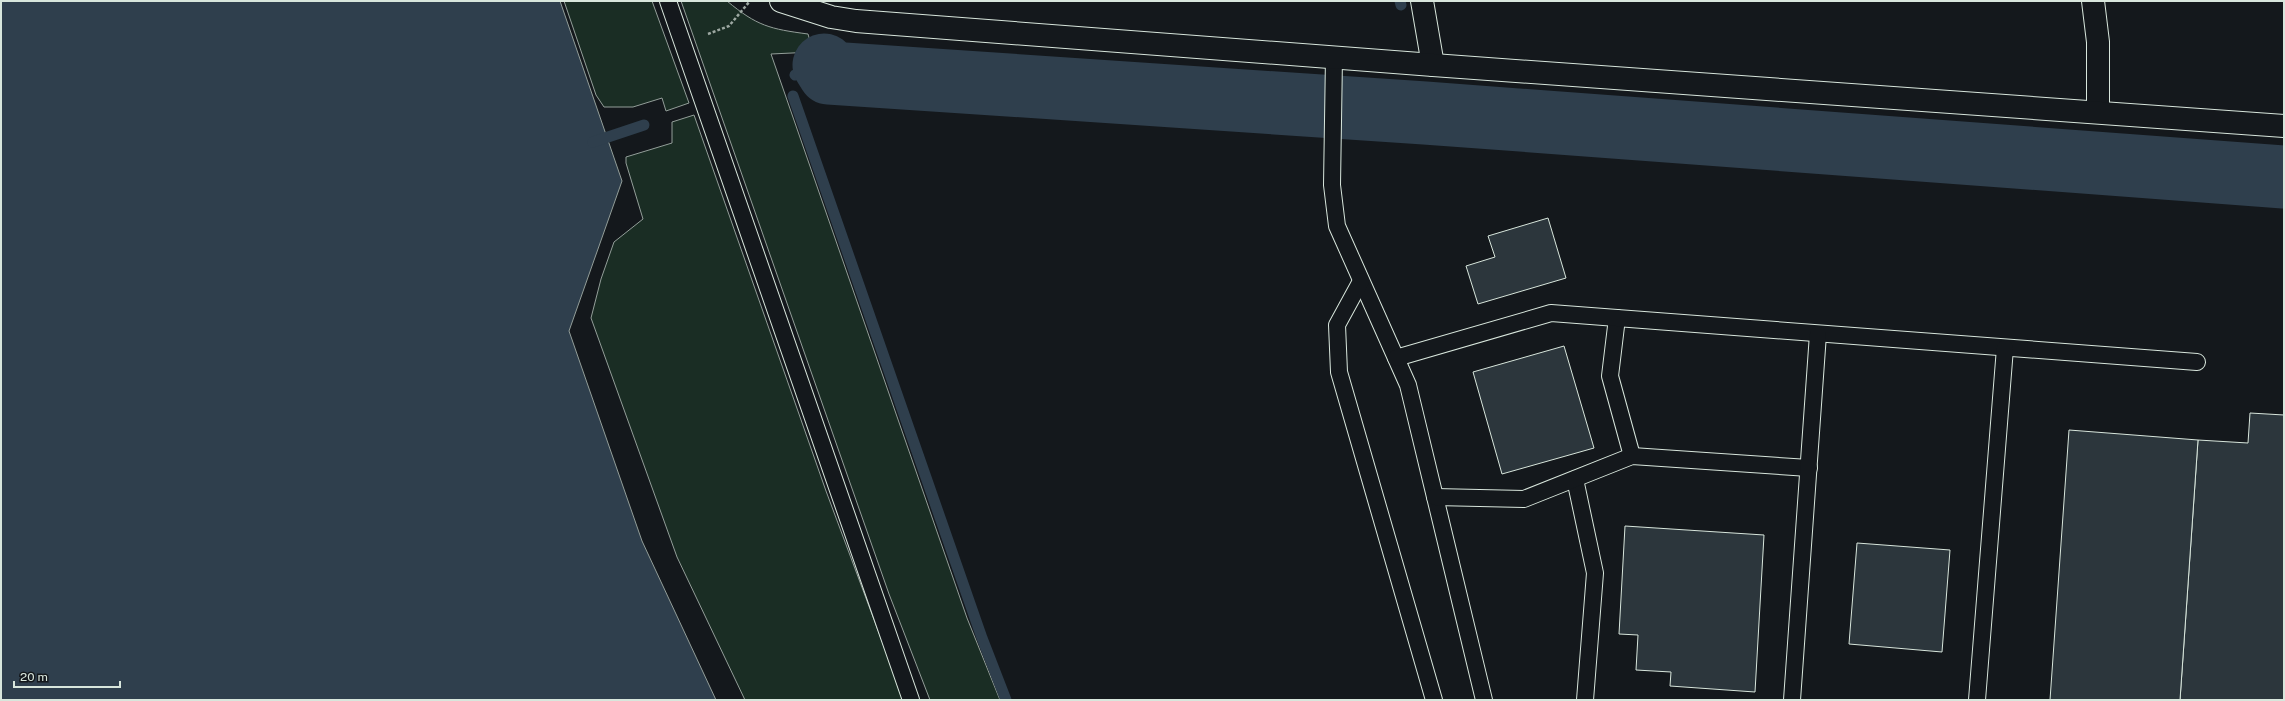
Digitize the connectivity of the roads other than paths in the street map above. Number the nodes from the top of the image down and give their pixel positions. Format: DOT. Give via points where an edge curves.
graph roads {
  1 [pos="668,1"];
  2 [pos="781,1"];
  3 [pos="1422,1"];
  4 [pos="2093,1"];
  5 [pos="829,9"];
  6 [pos="1334,57"];
  7 [pos="1433,65"];
  8 [pos="2098,112"];
  9 [pos="2284,126"];
  10 [pos="1362,282"];
  11 [pos="1617,318"];
  12 [pos="1818,334"];
  13 [pos="2005,348"];
  14 [pos="1396,358"];
  15 [pos="2197,362"];
  16 [pos="1632,456"];
  17 [pos="1808,468"];
  18 [pos="1575,479"];
  19 [pos="1435,497"];
  20 [pos="911,700"];
  21 [pos="1434,700"];
  22 [pos="1484,700"];
  23 [pos="1584,700"];
  24 [pos="1792,700"];
  25 [pos="1977,700"];
  1 -- 20 [label="lane"];
  2 -- 5 [label="street"];
  3 -- 7 [label="street"];
  4 -- 8 [label="street" via="2098,42"];
  5 -- 6 [label="street"];
  6 -- 7 [label="street"];
  6 -- 10 [label="lane" via="1332,185 1337,226"];
  7 -- 8 [label="street"];
  8 -- 9 [label="street"];
  10 -- 14 [label="lane"];
  10 -- 21 [label="lane" via="1337,325 1339,372"];
  11 -- 12 [label="lane"];
  11 -- 14 [label="lane" via="1551,313"];
  11 -- 16 [label="lane" via="1610,376"];
  12 -- 13 [label="lane"];
  12 -- 17 [label="lane"];
  13 -- 15 [label="lane"];
  13 -- 25 [label="lane"];
  14 -- 19 [label="lane" via="1408,385"];
  16 -- 17 [label="lane"];
  16 -- 18 [label="lane"];
  17 -- 24 [label="lane"];
  18 -- 19 [label="lane" via="1524,499"];
  18 -- 23 [label="lane" via="1595,573"];
  19 -- 22 [label="lane"];
}
